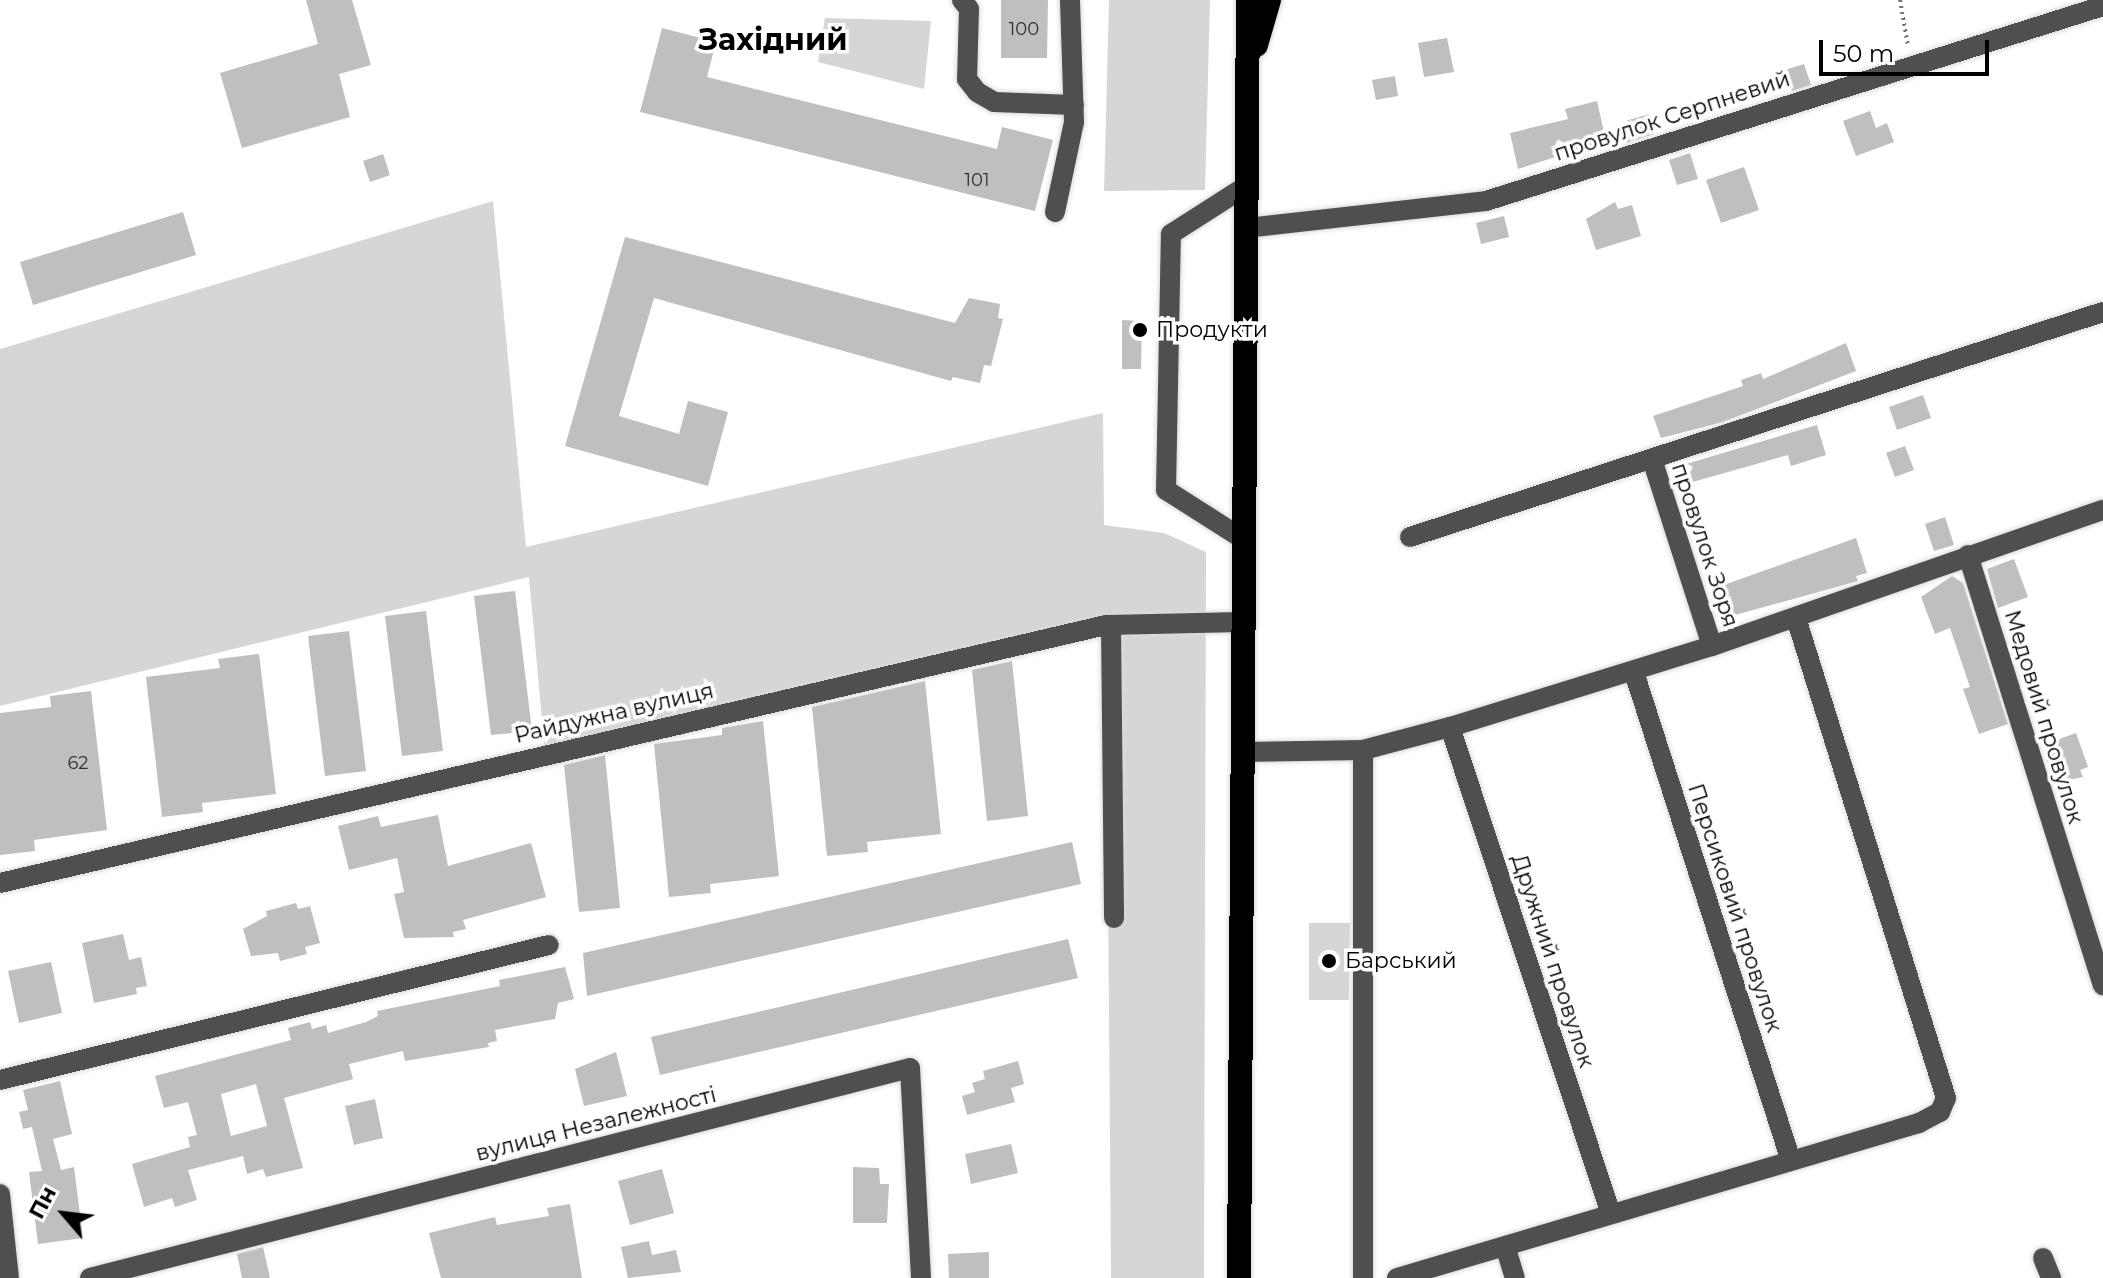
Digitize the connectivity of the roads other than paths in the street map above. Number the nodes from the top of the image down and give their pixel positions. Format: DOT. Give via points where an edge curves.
graph roads {
  1 [pos="962,0"];
  2 [pos="1070,0"];
  3 [pos="1248,0"];
  4 [pos="1269,0"];
  5 [pos="2103,6"];
  6 [pos="1247,78"];
  7 [pos="1074,105"];
  8 [pos="1246,186"];
  9 [pos="1055,212"];
  10 [pos="1246,228"];
  11 [pos="2103,312"];
  12 [pos="1652,459"];
  13 [pos="2103,510"];
  14 [pos="1410,537"];
  15 [pos="1243,539"];
  16 [pos="1968,555"];
  17 [pos="1796,618"];
  18 [pos="1243,622"];
  19 [pos="1111,625"];
  20 [pos="1712,646"];
  21 [pos="1634,672"];
  22 [pos="1450,727"];
  23 [pos="1363,750"];
  24 [pos="1242,752"];
  25 [pos="0,883"];
  26 [pos="1114,918"];
  27 [pos="549,945"];
  28 [pos="2103,985"];
  29 [pos="0,1080"];
  30 [pos="1790,1158"];
  31 [pos="0,1194"];
  32 [pos="1610,1211"];
  33 [pos="1506,1249"];
  34 [pos="2043,1258"];
  35 [pos="9,1278"];
  36 [pos="90,1278"];
  37 [pos="921,1278"];
  38 [pos="1239,1278"];
  39 [pos="1363,1278"];
  40 [pos="1397,1278"];
  41 [pos="1515,1278"];
  42 [pos="2051,1278"];
  1 -- 7 [label="street" via="969,9 967,79 977,92 994,102"];
  2 -- 7 [label="street"];
  3 -- 6 [label="highway"];
  4 -- 6 [label="highway"];
  5 -- 10 [label="street, провулок Серпневий" via="1486,201"];
  6 -- 8 [label="highway"];
  7 -- 9 [label="street"];
  8 -- 10 [label="highway"];
  8 -- 15 [label="street" via="1171,234 1166,490"];
  10 -- 15 [label="highway"];
  11 -- 12 [label="street"];
  12 -- 14 [label="street"];
  12 -- 20 [label="street, провулок Зоря"];
  13 -- 16 [label="street"];
  15 -- 18 [label="highway"];
  16 -- 17 [label="street"];
  16 -- 28 [label="street, Медовий провулок"];
  17 -- 20 [label="street"];
  17 -- 30 [label="street" via="1946,1098 1940,1112 1919,1123"];
  18 -- 19 [label="street, Райдужна вулиця"];
  18 -- 24 [label="highway"];
  19 -- 25 [label="street, Райдужна вулиця"];
  19 -- 26 [label="street"];
  20 -- 21 [label="street"];
  21 -- 22 [label="street"];
  21 -- 30 [label="street, Персиковий провулок"];
  22 -- 23 [label="street"];
  22 -- 32 [label="street, Дружний провулок"];
  23 -- 24 [label="street"];
  23 -- 39 [label="street"];
  24 -- 38 [label="highway"];
  27 -- 29 [label="street"];
  30 -- 32 [label="street"];
  31 -- 35 [label="street"];
  32 -- 33 [label="street"];
  33 -- 40 [label="street"];
  33 -- 41 [label="street"];
  34 -- 42 [label="street"];
  36 -- 37 [label="street, вулиця Незалежності" via="910,1068"];
}
